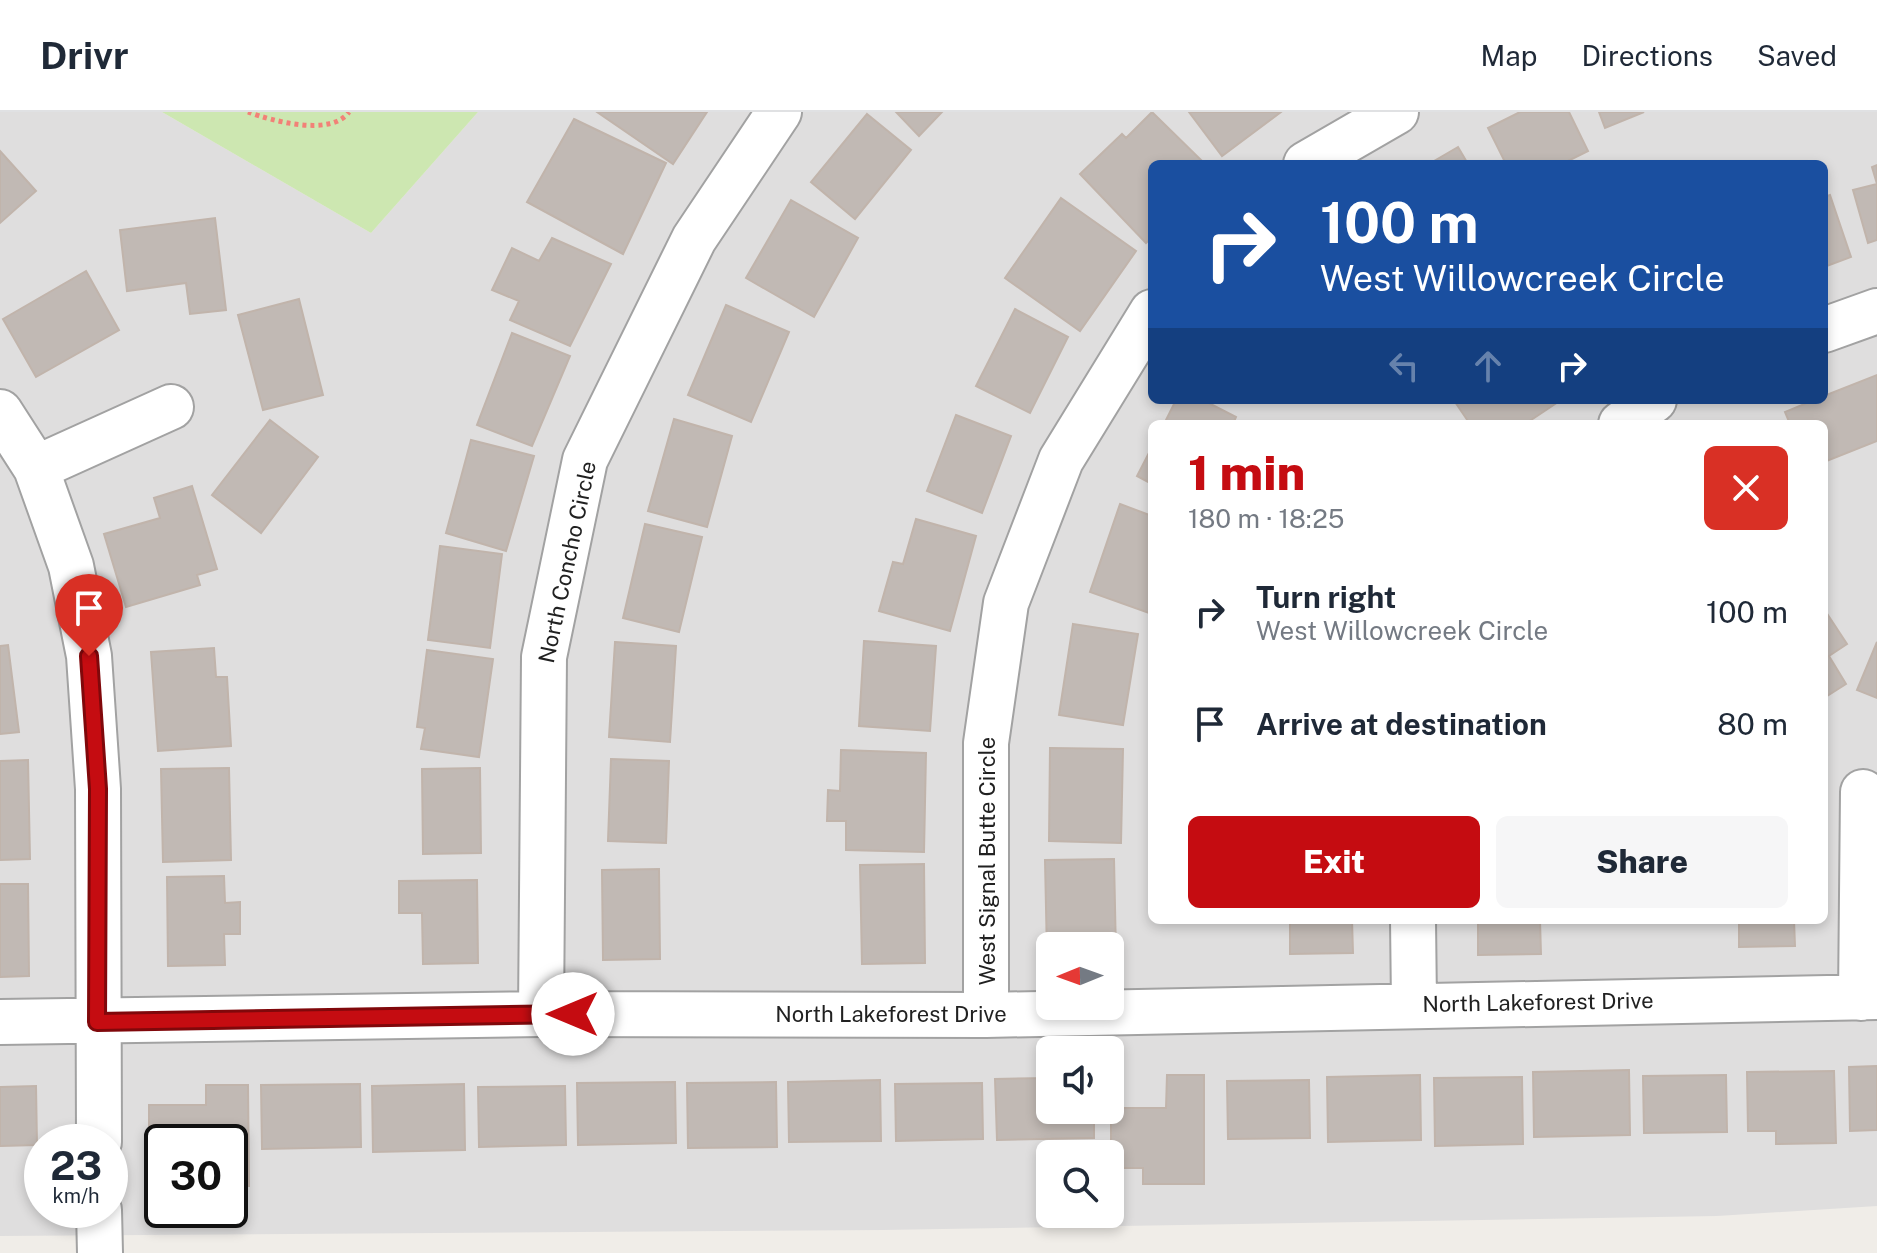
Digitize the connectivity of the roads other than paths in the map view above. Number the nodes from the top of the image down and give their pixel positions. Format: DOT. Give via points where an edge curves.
graph roads {
  1 [pos="779,112"];
  2 [pos="1396,112"];
  3 [pos="1313,160"];
  4 [pos="1877,311"];
  5 [pos="1148,319"];
  6 [pos="1828,329"];
  7 [pos="1648,404"];
  8 [pos="171,407"];
  9 [pos="0,412"];
  10 [pos="1626,420"];
  11 [pos="36,468"];
  12 [pos="1863,792"];
  13 [pos="1413,924"];
  14 [pos="1869,997"];
  15 [pos="1414,1004"];
  16 [pos="541,1014"];
  17 [pos="986,1015"];
  18 [pos="0,1022"];
  19 [pos="97,1022"];
  20 [pos="99,1124"];
  21 [pos="99,1228"];
  22 [pos="100,1253"];
  1 -- 16 [label="street, North Concho Circle" via="694,239 585,460 544,657"];
  2 -- 3 [label="street"];
  4 -- 6 [label="street"];
  5 -- 17 [label="street, West Signal Butte Circle" via="1061,460 1006,603 986,743"];
  7 -- 10 [label="street"];
  8 -- 11 [label="street"];
  9 -- 11 [label="street"];
  11 -- 19 [label="street" via="71,566 89,656 98,789"];
  12 -- 14 [label="street"];
  13 -- 15 [label="street"];
  14 -- 15 [label="street, North Lakeforest Drive"];
  15 -- 17 [label="street, North Lakeforest Drive"];
  16 -- 17 [label="street, North Lakeforest Drive"];
  16 -- 19 [label="street, North Lakeforest Drive"];
  18 -- 19 [label="street, North Lakeforest Drive"];
  19 -- 20 [label="street"];
  21 -- 22 [label="street"];
}
